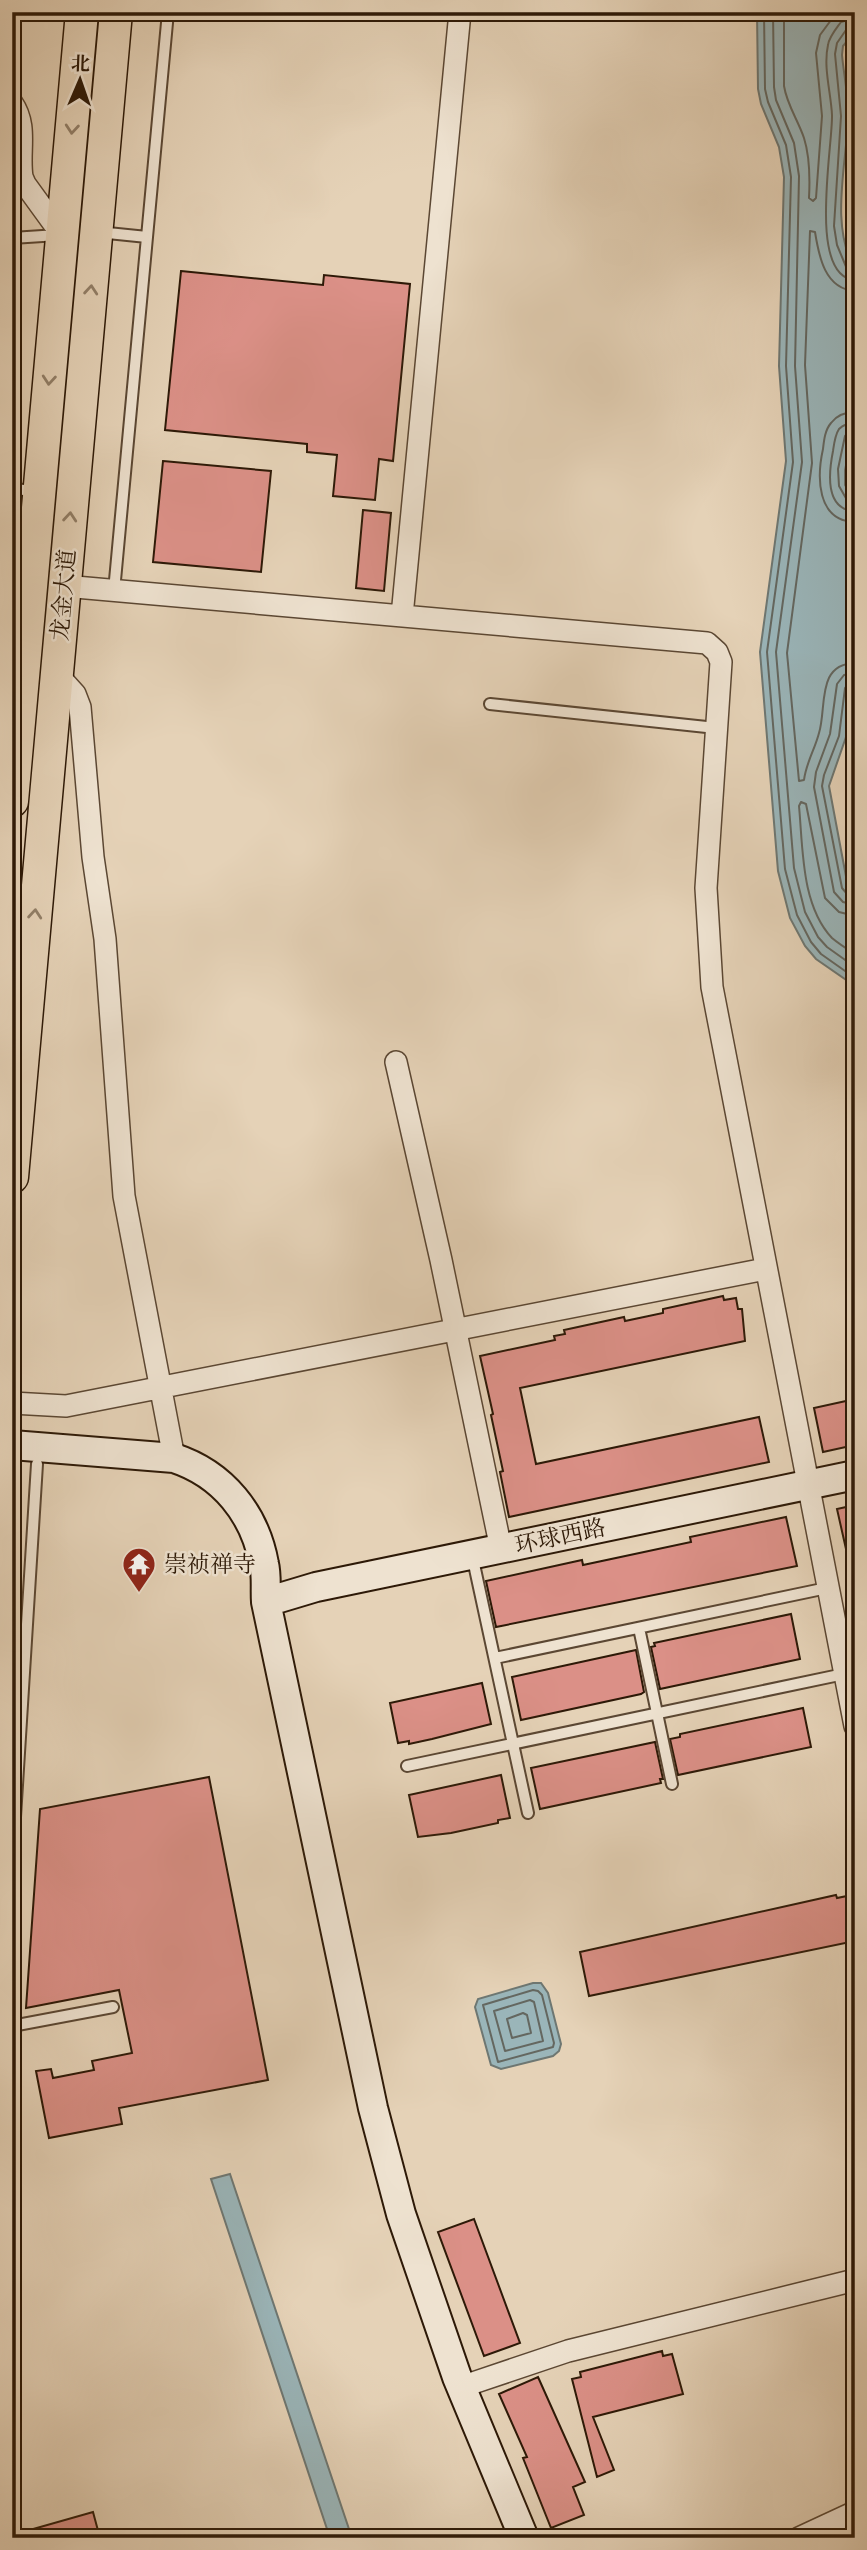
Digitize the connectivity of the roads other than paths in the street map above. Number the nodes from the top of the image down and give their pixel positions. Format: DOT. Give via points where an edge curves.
graph roads {
  1 [pos="82,12"];
  2 [pos="116,12"];
  3 [pos="168,12"];
  4 [pos="460,12"];
  5 [pos="12,103"];
  6 [pos="96,232"];
  7 [pos="62,235"];
  8 [pos="147,237"];
  9 [pos="12,238"];
  10 [pos="26,490"];
  11 [pos="64,586"];
  12 [pos="114,591"];
  13 [pos="402,616"];
  14 [pos="56,673"];
  15 [pos="490,704"];
  16 [pos="716,728"];
  17 [pos="12,801"];
  18 [pos="396,1062"];
  19 [pos="12,1177"];
  20 [pos="765,1269"];
  21 [pos="456,1330"];
  22 [pos="162,1387"];
  23 [pos="12,1403"];
  24 [pos="12,1445"];
  25 [pos="174,1458"];
  26 [pos="25,1463"];
  27 [pos="855,1475"];
  28 [pos="807,1485"];
  29 [pos="501,1549"];
  30 [pos="472,1555"];
  31 [pos="827,1588"];
  32 [pos="266,1602"];
  33 [pos="639,1628"];
  34 [pos="495,1658"];
  35 [pos="844,1674"];
  36 [pos="657,1713"];
  37 [pos="855,1726"];
  38 [pos="513,1744"];
  39 [pos="407,1766"];
  40 [pos="673,1784"];
  41 [pos="528,1813"];
  42 [pos="12,1865"];
  43 [pos="113,2007"];
  44 [pos="12,2026"];
  45 [pos="855,2280"];
  46 [pos="461,2387"];
  47 [pos="855,2512"];
  48 [pos="524,2538"];
  49 [pos="799,2538"];
  1 -- 7 [label="main road, 龙金大道, one-way"];
  2 -- 6 [label="main road, 龙金大道"];
  3 -- 8 [label="lane"];
  4 -- 13 [label="street"];
  5 -- 7 [label="street" via="21,126 22,177"];
  6 -- 8 [label="lane"];
  11 -- 6 [label="main road, 龙金大道, one-way"];
  7 -- 9 [label="lane"];
  7 -- 10 [label="main road, 龙金大道, one-way"];
  8 -- 12 [label="lane"];
  10 -- 17 [label="main road, 龙金大道"];
  11 -- 12 [label="street"];
  11 -- 14 [label="main road, 龙金大道"];
  12 -- 13 [label="street"];
  13 -- 16 [label="street" via="707,643 721,662"];
  19 -- 14 [label="main road, 龙金大道, one-way"];
  14 -- 22 [label="street" via="75,694 79,708 105,939 124,1196"];
  15 -- 16 [label="lane"];
  16 -- 20 [label="street" via="706,878 708,953"];
  18 -- 21 [label="street"];
  20 -- 21 [label="street"];
  20 -- 28 [label="street"];
  21 -- 22 [label="street"];
  21 -- 29 [label="street"];
  22 -- 23 [label="street" via="66,1406"];
  22 -- 25 [label="street"];
  24 -- 25 [label="street"];
  25 -- 32 [label="street" via="210,1474 240,1505 265,1565"];
  26 -- 32 [label="street" via="171,1475 200,1487 226,1514"];
  26 -- 42 [label="lane"];
  27 -- 28 [label="street, 环球西路"];
  28 -- 29 [label="street, 环球西路"];
  28 -- 31 [label="street"];
  29 -- 30 [label="street, 环球西路"];
  30 -- 32 [label="street, 环球西路" via="316,1587"];
  30 -- 34 [label="lane"];
  31 -- 33 [label="lane"];
  31 -- 35 [label="street"];
  32 -- 46 [label="street" via="373,2108 417,2267"];
  33 -- 34 [label="lane"];
  33 -- 36 [label="lane"];
  34 -- 38 [label="lane"];
  35 -- 36 [label="lane"];
  35 -- 37 [label="street"];
  36 -- 38 [label="lane"];
  36 -- 40 [label="lane"];
  38 -- 39 [label="lane"];
  38 -- 41 [label="lane"];
  43 -- 44 [label="lane"];
  45 -- 46 [label="street" via="568,2351"];
  46 -- 48 [label="street"];
  47 -- 49 [label="street"];
}
